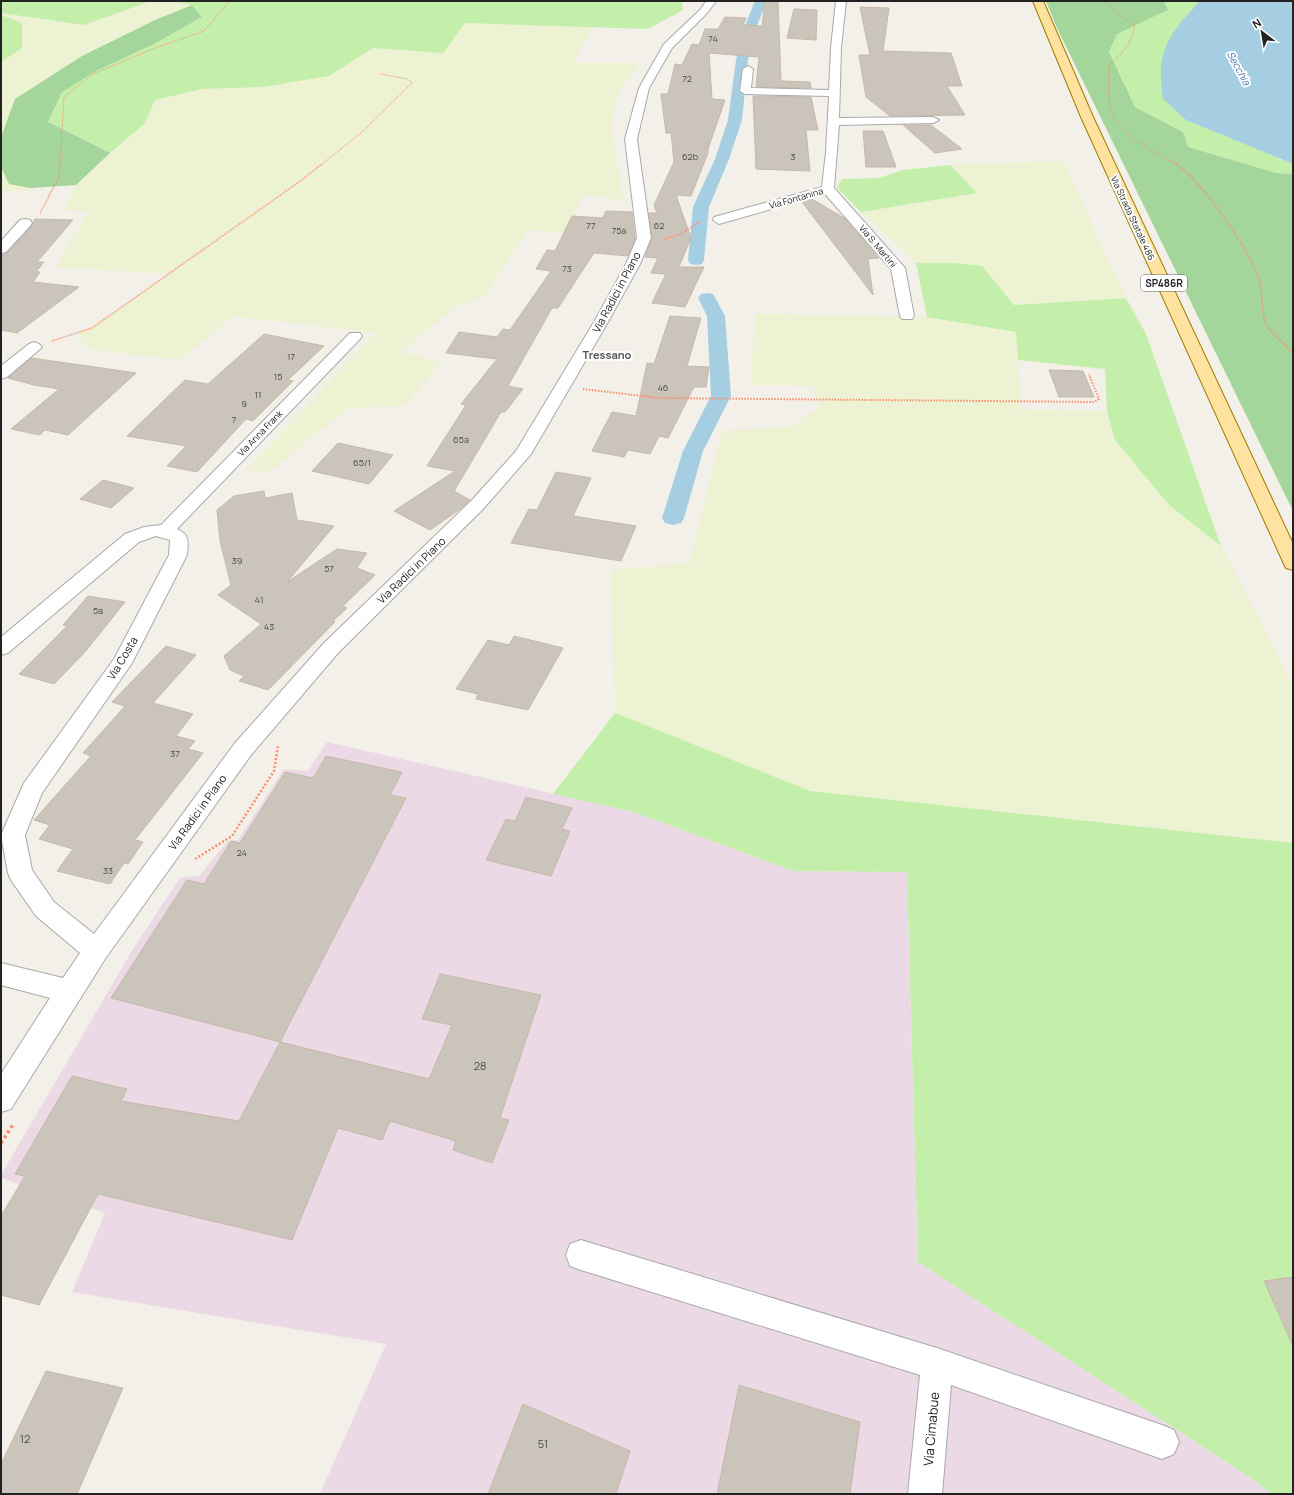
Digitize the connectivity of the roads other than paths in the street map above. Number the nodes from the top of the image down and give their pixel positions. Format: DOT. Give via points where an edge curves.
graph roads {
  1 [pos="711,1"];
  2 [pos="841,1"];
  3 [pos="1038,1"];
  4 [pos="748,69"];
  5 [pos="833,93"];
  6 [pos="933,120"];
  7 [pos="832,122"];
  8 [pos="828,188"];
  9 [pos="719,220"];
  10 [pos="26,223"];
  11 [pos="1,249"];
  12 [pos="906,316"];
  13 [pos="355,336"];
  14 [pos="34,347"];
  15 [pos="1,374"];
  16 [pos="166,530"];
  17 [pos="1293,564"];
  18 [pos="1,648"];
  19 [pos="96,951"];
  20 [pos="1,974"];
  21 [pos="69,991"];
  22 [pos="1,1099"];
  23 [pos="581,1255"];
  24 [pos="937,1364"];
  25 [pos="1162,1442"];
  26 [pos="925,1494"];
  1 -- 19 [label="street, Via Radici in Piano" via="668,46 644,88 631,139 644,238 633,264 601,322 523,454 478,504 331,648 243,749"];
  2 -- 5 [label="street, Via Fontanina"];
  3 -- 17 [label="main road, Via Strada Statale 486 / SP486R" via="1087,117"];
  4 -- 5 [label="street" via="745,91"];
  5 -- 7 [label="street, Via Fontanina"];
  6 -- 7 [label="street"];
  7 -- 8 [label="street, Via Fontanina"];
  8 -- 9 [label="street, Via Fontanina"];
  8 -- 12 [label="street, Via S. Martini" via="898,268"];
  10 -- 11 [label="street"];
  13 -- 16 [label="street, Via Anna Frank"];
  14 -- 15 [label="street"];
  16 -- 18 [label="street" via="152,530 132,538"];
  16 -- 19 [label="street, Via Costa" via="179,536 178,555 122,663 32,789 13,835 20,873 45,909"];
  19 -- 21 [label="street, Via Radici in Piano"];
  20 -- 21 [label="street"];
  21 -- 22 [label="street, Via Radici in Piano"];
  23 -- 24 [label="street"];
  24 -- 25 [label="street"];
  24 -- 26 [label="street, Via Cimabue"];
}
